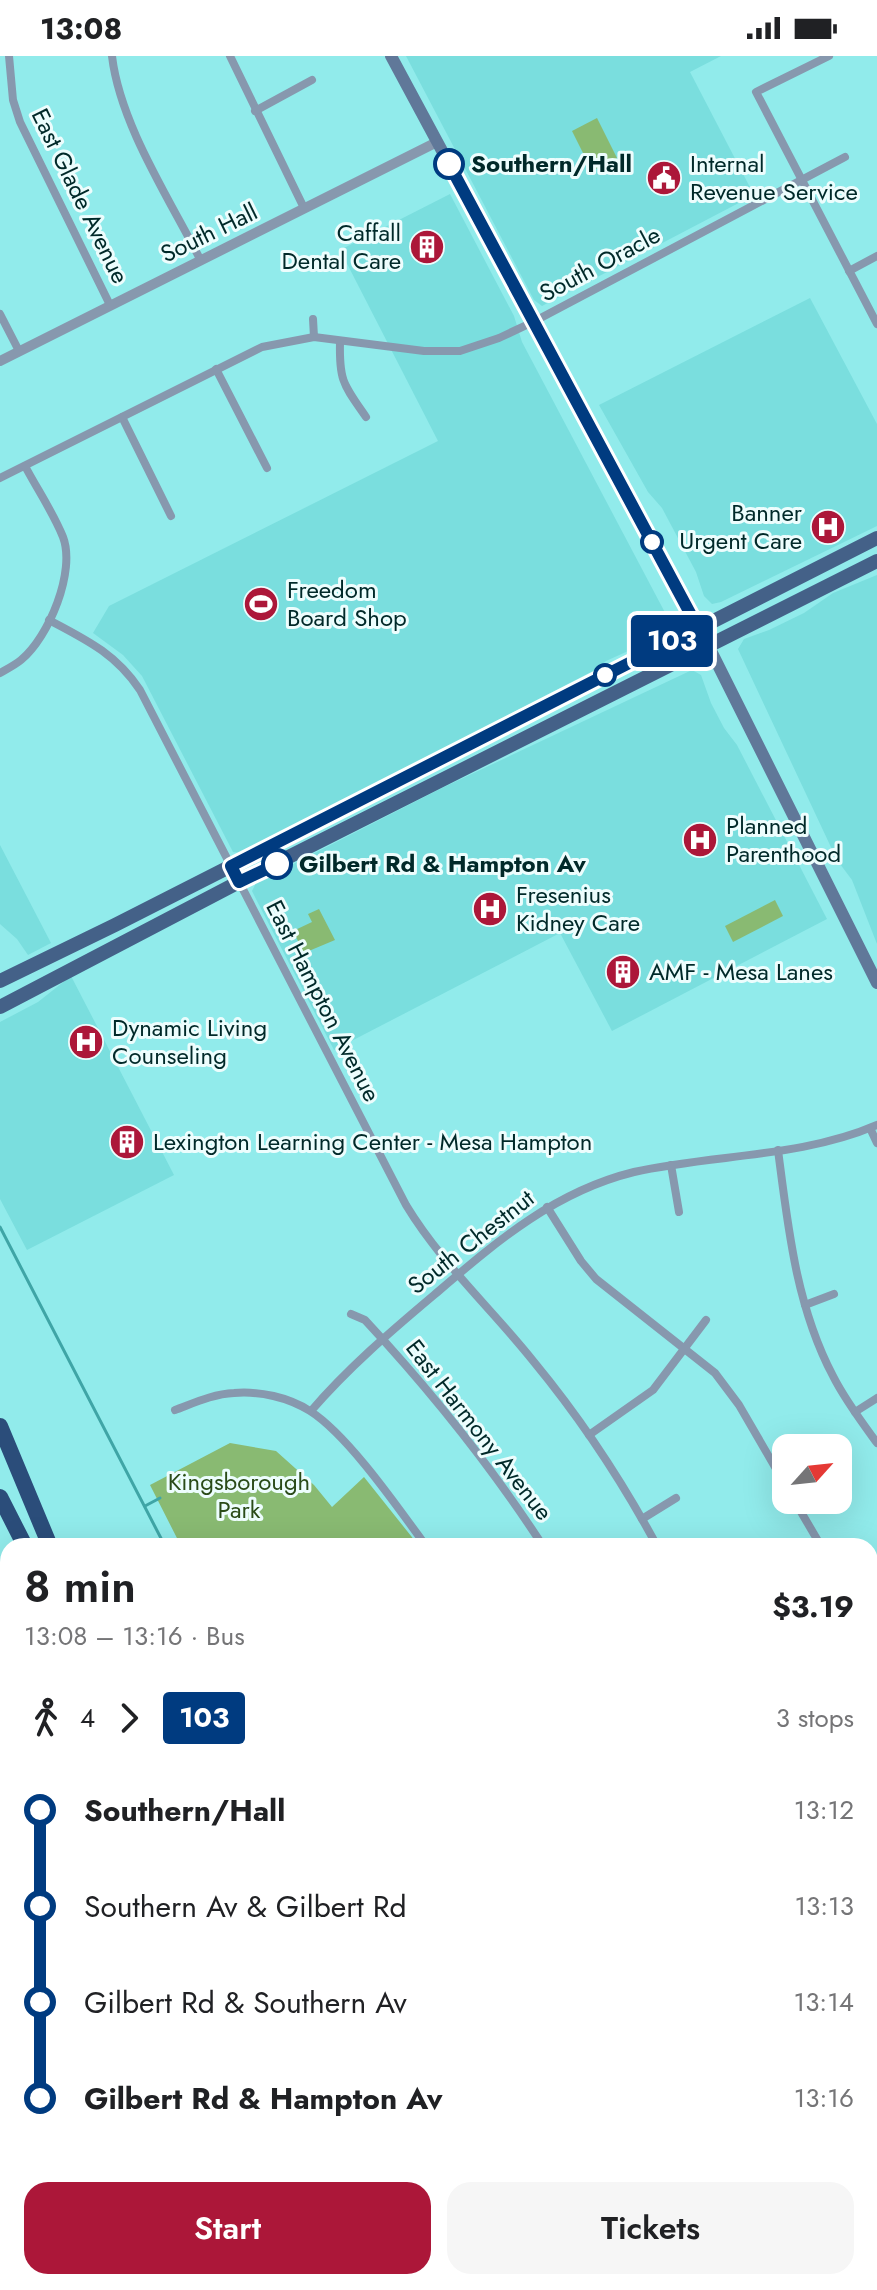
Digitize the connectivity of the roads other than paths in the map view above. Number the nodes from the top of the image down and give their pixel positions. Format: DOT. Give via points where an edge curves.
graph roads {
  1 [pos="9,56"];
  2 [pos="112,56"];
  3 [pos="230,56"];
  4 [pos="391,56"];
  5 [pos="829,56"];
  6 [pos="312,80"];
  7 [pos="255,111"];
  8 [pos="437,142"];
  9 [pos="845,157"];
  10 [pos="802,181"];
  11 [pos="304,208"];
  12 [pos="877,256"];
  13 [pos="200,259"];
  14 [pos="849,271"];
  15 [pos="110,305"];
  16 [pos="0,314"];
  17 [pos="313,319"];
  18 [pos="533,322"];
  19 [pos="877,324"];
  20 [pos="314,337"];
  21 [pos="340,342"];
  22 [pos="19,351"];
  23 [pos="0,361"];
  24 [pos="216,369"];
  25 [pos="122,417"];
  26 [pos="366,417"];
  27 [pos="25,466"];
  28 [pos="267,468"];
  29 [pos="0,478"];
  30 [pos="171,516"];
  31 [pos="877,538"];
  32 [pos="877,561"];
  33 [pos="49,620"];
  34 [pos="698,628"];
  35 [pos="709,647"];
  36 [pos="0,673"];
  37 [pos="231,866"];
  38 [pos="239,882"];
  39 [pos="0,981"];
  40 [pos="877,983"];
  41 [pos="0,1007"];
  42 [pos="873,1126"];
  43 [pos="877,1143"];
  44 [pos="778,1150"];
  45 [pos="671,1165"];
  46 [pos="547,1207"];
  47 [pos="679,1212"];
  48 [pos="458,1275"];
  49 [pos="834,1294"];
  50 [pos="805,1305"];
  51 [pos="351,1314"];
  52 [pos="706,1320"];
  53 [pos="382,1338"];
  54 [pos="686,1349"];
  55 [pos="877,1398"];
  56 [pos="175,1410"];
  57 [pos="311,1411"];
  58 [pos="855,1412"];
  59 [pos="0,1426"];
  60 [pos="589,1435"];
  61 [pos="877,1443"];
  62 [pos="772,1463"];
  63 [pos="0,1497"];
  64 [pos="676,1498"];
  65 [pos="802,1514"];
  66 [pos="642,1519"];
  67 [pos="21,1538"];
  68 [pos="47,1538"];
  69 [pos="420,1538"];
  70 [pos="538,1538"];
  71 [pos="653,1538"];
  72 [pos="816,1538"];
  1 -- 15 [label="street, East Glade Avenue" via="20,122"];
  2 -- 13 [label="street" via="129,120"];
  3 -- 7 [label="street"];
  4 -- 8 [label="main road"];
  5 -- 10 [label="street" via="756,92"];
  6 -- 7 [label="street"];
  7 -- 11 [label="street"];
  8 -- 11 [label="street, South Hall"];
  8 -- 18 [label="main road"];
  9 -- 10 [label="street, South Oracle"];
  10 -- 14 [label="street"];
  10 -- 18 [label="street, South Oracle"];
  11 -- 13 [label="street, South Hall"];
  12 -- 14 [label="street"];
  13 -- 15 [label="street, South Hall"];
  14 -- 19 [label="street"];
  15 -- 22 [label="street, South Hall"];
  16 -- 22 [label="street"];
  17 -- 20 [label="street"];
  18 -- 21 [label="street, South Oracle" via="460,351"];
  18 -- 34 [label="main road"];
  20 -- 21 [label="street, South Oracle"];
  20 -- 24 [label="street, South Oracle" via="262,347"];
  21 -- 26 [label="street" via="342,378"];
  22 -- 23 [label="street, South Hall"];
  24 -- 25 [label="street, South Oracle"];
  24 -- 28 [label="street"];
  25 -- 27 [label="street, South Oracle"];
  25 -- 30 [label="street"];
  27 -- 29 [label="street, South Oracle"];
  27 -- 33 [label="street" via="65,545 64,578"];
  31 -- 34 [label="main road"];
  32 -- 35 [label="main road"];
  33 -- 36 [label="street" via="22,659"];
  33 -- 37 [label="street, East Hampton Avenue" via="103,650 130,675"];
  34 -- 35 [label="main road"];
  34 -- 37 [label="main road"];
  35 -- 38 [label="main road"];
  35 -- 40 [label="main road"];
  37 -- 38 [label="street, East Hampton Avenue"];
  37 -- 39 [label="main road"];
  38 -- 41 [label="main road"];
  38 -- 48 [label="street, East Hampton Avenue" via="402,1198"];
  42 -- 43 [label="street"];
  42 -- 44 [label="street, South Chestnut"];
  44 -- 45 [label="street, South Chestnut"];
  44 -- 50 [label="street"];
  45 -- 46 [label="street, South Chestnut" via="631,1173"];
  45 -- 47 [label="street"];
  46 -- 48 [label="street, South Chestnut"];
  46 -- 54 [label="street" via="596,1279"];
  48 -- 53 [label="street, South Chestnut"];
  48 -- 60 [label="street, East Hampton Avenue" via="534,1361"];
  49 -- 50 [label="street"];
  50 -- 58 [label="street" via="832,1375"];
  51 -- 53 [label="street, East Harmony Avenue"];
  52 -- 54 [label="street"];
  53 -- 57 [label="street, South Chestnut"];
  53 -- 70 [label="street, East Harmony Avenue" via="504,1486"];
  54 -- 60 [label="street" via="653,1390"];
  54 -- 62 [label="street" via="727,1388"];
  55 -- 58 [label="street"];
  56 -- 57 [label="street" via="233,1393 272,1396"];
  57 -- 69 [label="street" via="365,1466"];
  58 -- 61 [label="street"];
  59 -- 68 [label="highway"];
  60 -- 66 [label="street, East Hampton Avenue"];
  63 -- 67 [label="highway"];
  64 -- 66 [label="street"];
  65 -- 72 [label="street"];
  66 -- 71 [label="street, East Hampton Avenue"];
}
